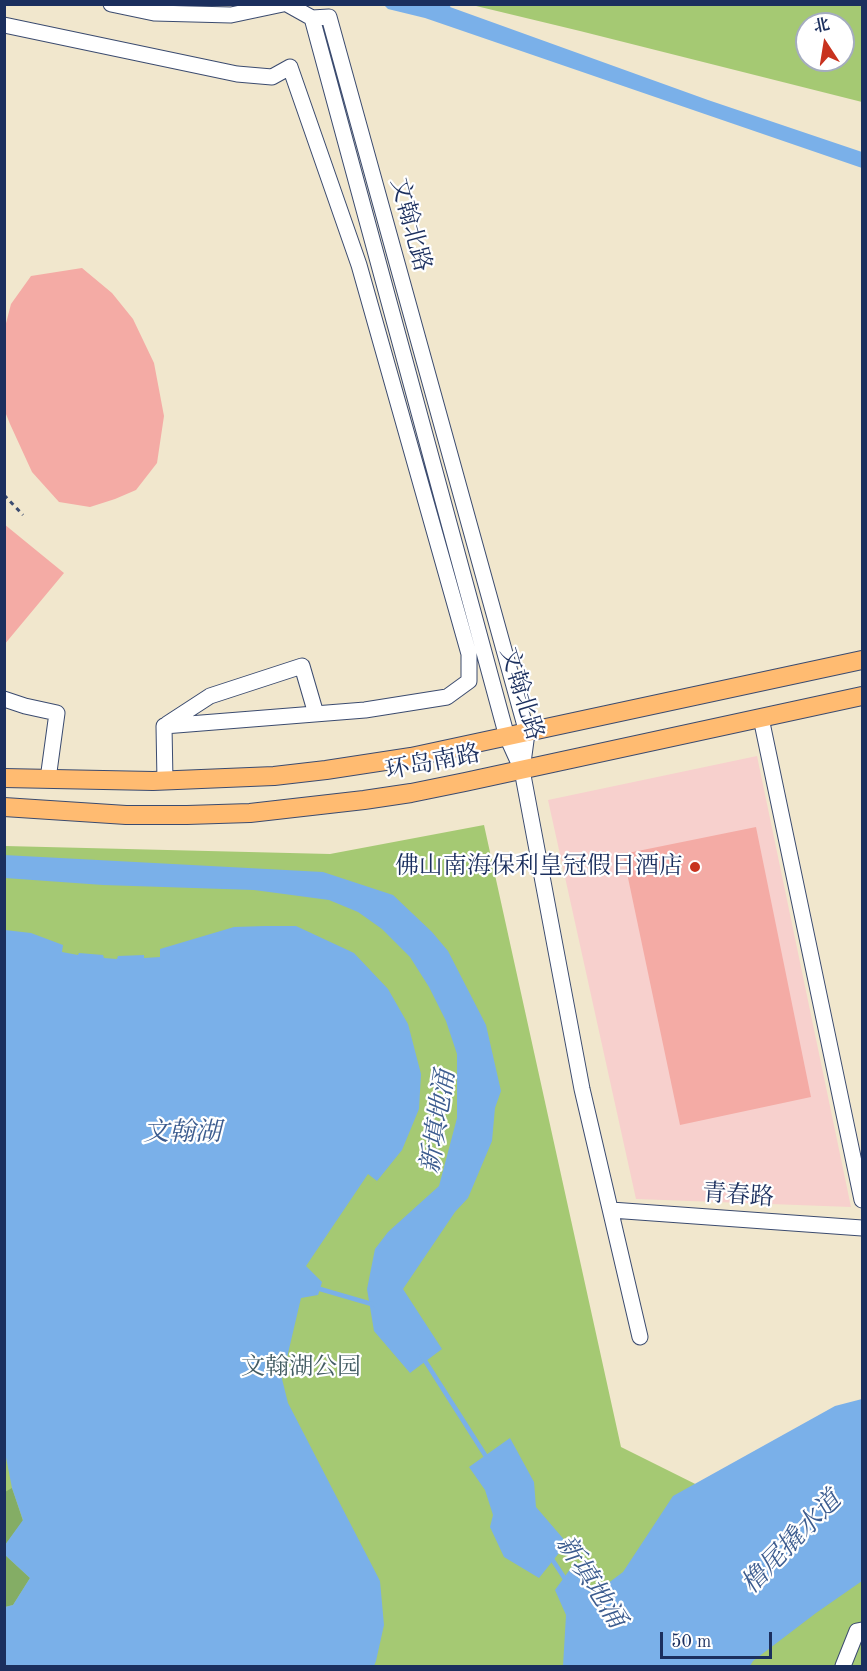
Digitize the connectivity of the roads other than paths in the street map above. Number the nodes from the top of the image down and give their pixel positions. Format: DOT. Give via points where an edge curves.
graph roads {
  1 [pos="111,4"];
  2 [pos="285,4"];
  3 [pos="312,18"];
  4 [pos="4,26"];
  5 [pos="862,660"];
  6 [pos="862,696"];
  7 [pos="4,699"];
  8 [pos="316,714"];
  9 [pos="761,718"];
  10 [pos="164,726"];
  11 [pos="527,733"];
  12 [pos="507,737"];
  13 [pos="522,770"];
  14 [pos="4,778"];
  15 [pos="48,779"];
  16 [pos="165,781"];
  17 [pos="4,807"];
  18 [pos="862,1200"];
  19 [pos="610,1210"];
  20 [pos="862,1228"];
  21 [pos="640,1337"];
  22 [pos="862,1630"];
  23 [pos="843,1666"];
  1 -- 2 [label="street" via="154,13 231,15"];
  2 -- 3 [label="street"];
  3 -- 11 [label="street, 文翰北路" via="329,17"];
  3 -- 12 [label="street, 文翰北路"];
  4 -- 8 [label="street" via="237,74 272,77 290,67 359,265 469,654 469,681 447,697"];
  5 -- 11 [label="main road, 环岛南路"];
  6 -- 9 [label="main road, 环岛南路"];
  7 -- 15 [label="street" via="57,713"];
  8 -- 10 [label="street"];
  8 -- 10 [label="street" via="302,666 210,696"];
  9 -- 13 [label="main road, 环岛南路"];
  9 -- 18 [label="street"];
  10 -- 16 [label="street"];
  11 -- 12 [label="main road, 环岛南路"];
  11 -- 13 [label="street, 文翰北路"];
  12 -- 13 [label="street, 文翰北路"];
  12 -- 16 [label="main road, 环岛南路" via="326,770"];
  13 -- 17 [label="main road, 环岛南路" via="411,793 250,813 126,815"];
  13 -- 19 [label="street" via="582,1089"];
  14 -- 15 [label="main road, 环岛南路"];
  15 -- 16 [label="main road, 环岛南路"];
  19 -- 20 [label="street, 青春路"];
  19 -- 21 [label="street"];
  22 -- 23 [label="street" via="857,1631"];
}
